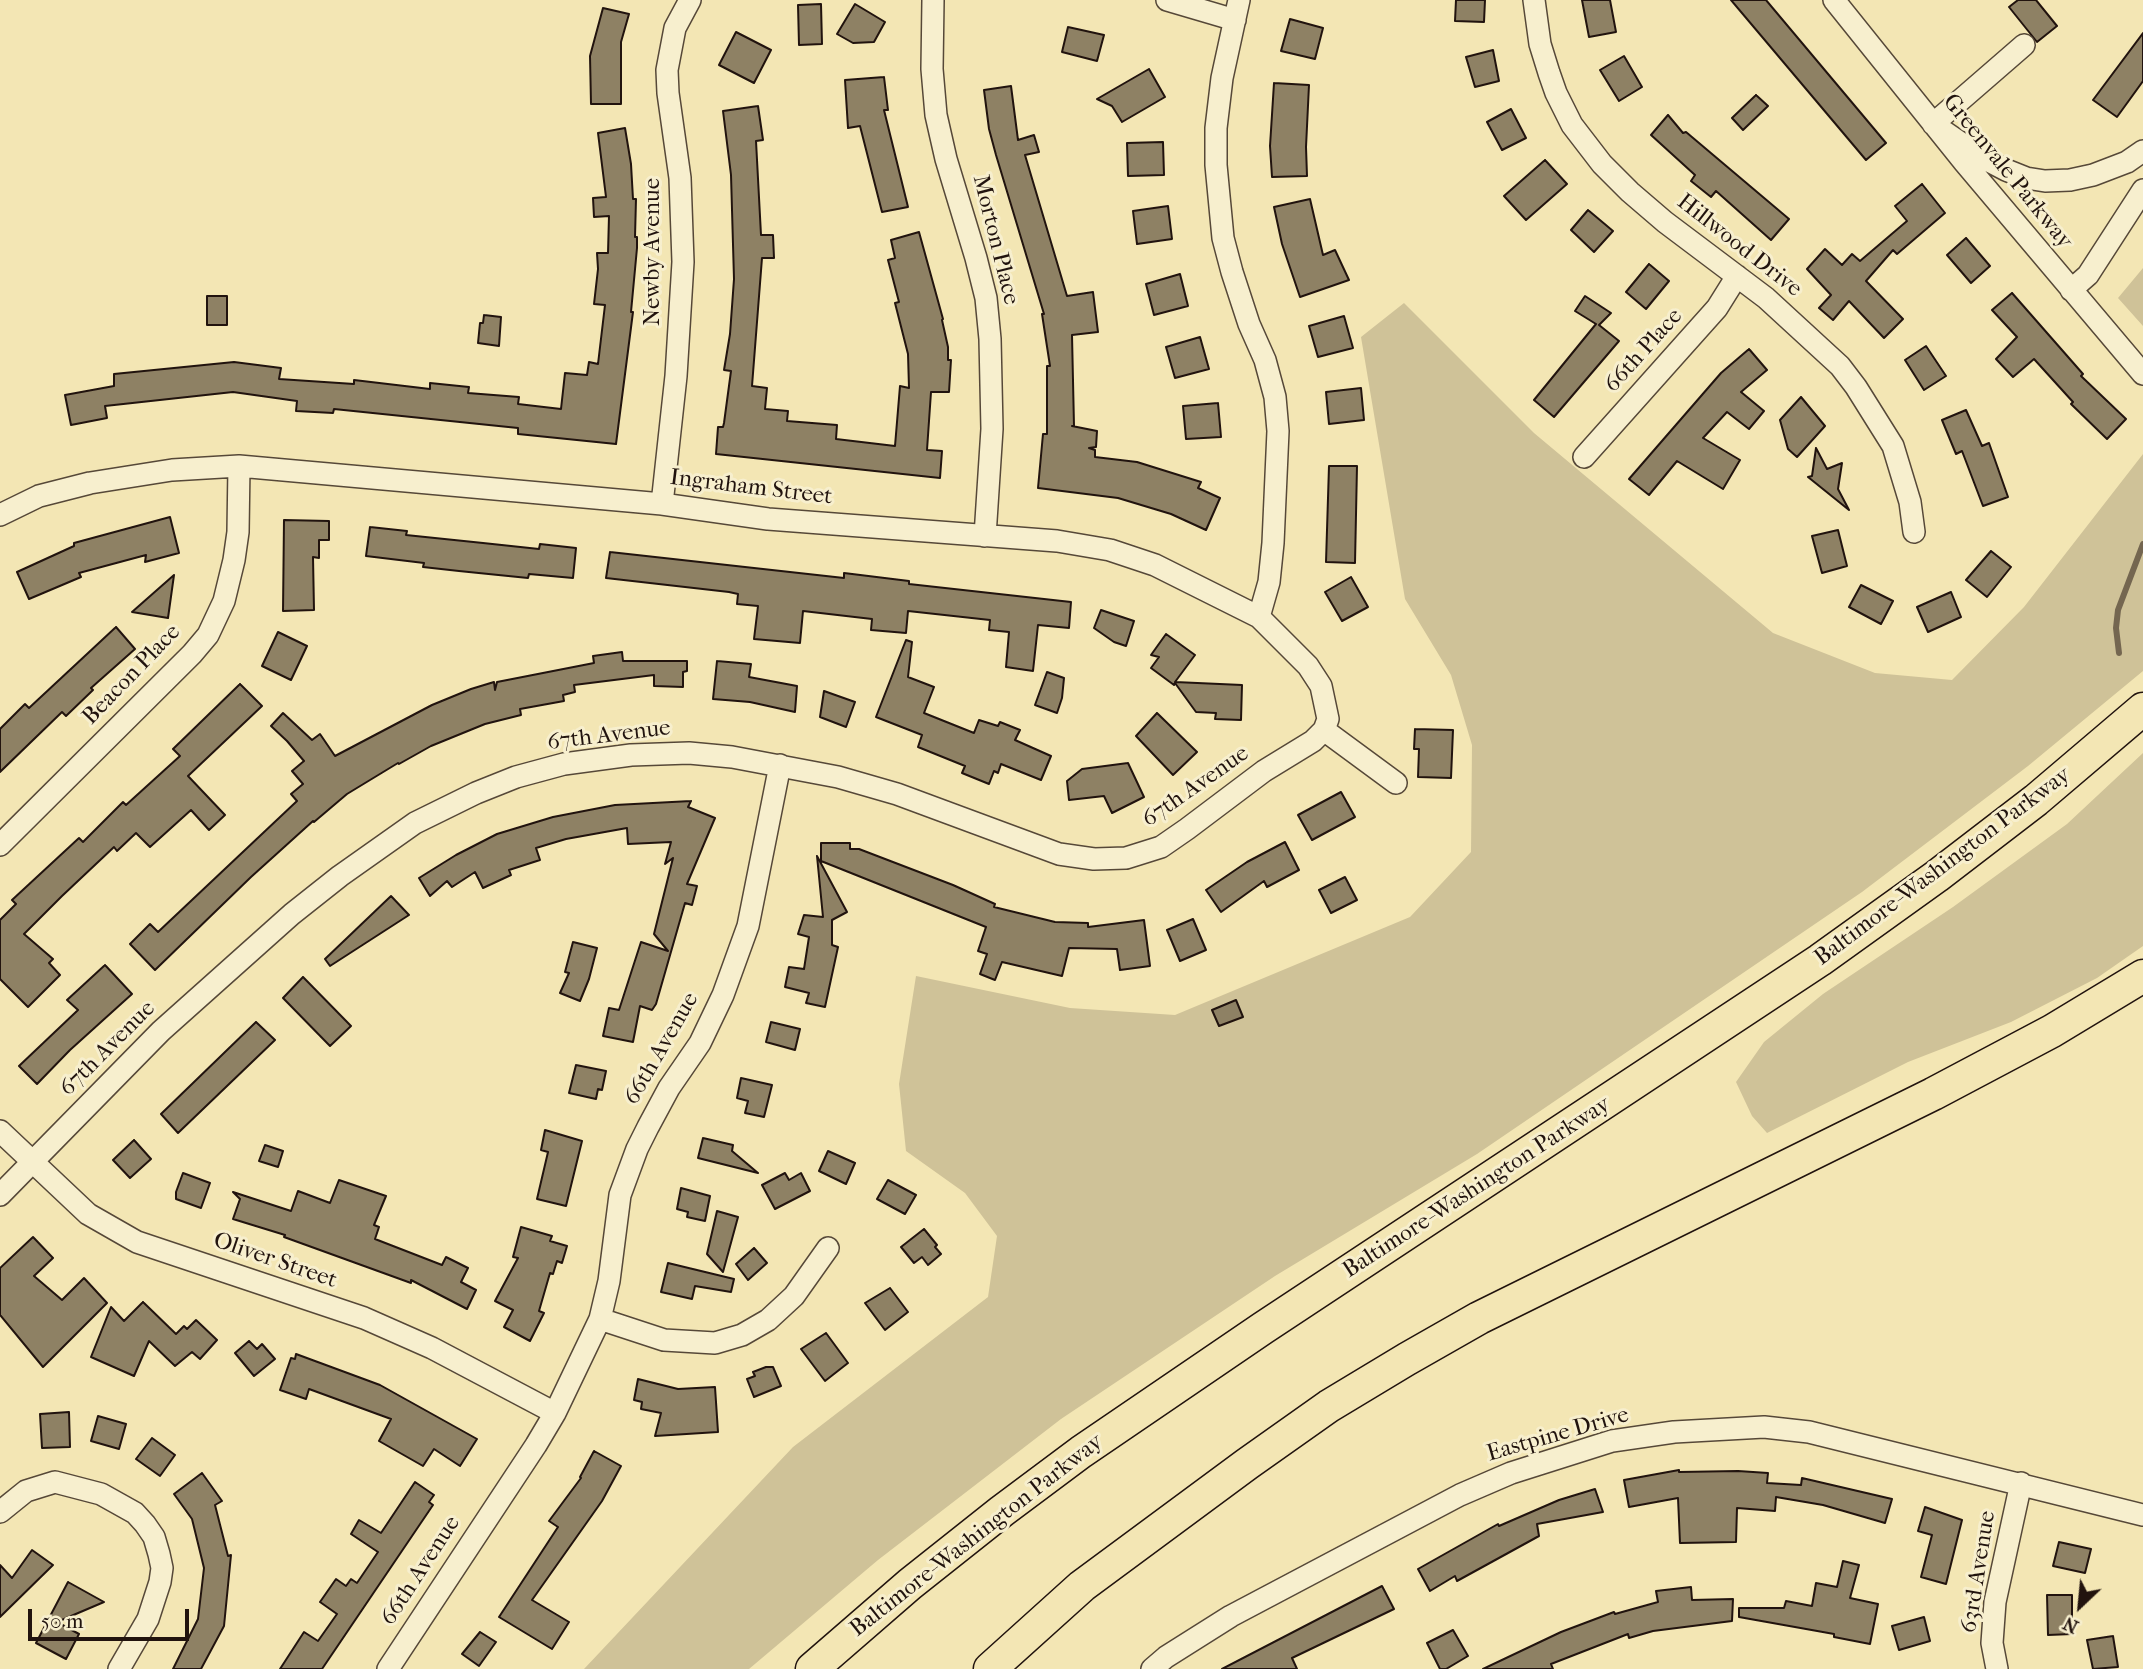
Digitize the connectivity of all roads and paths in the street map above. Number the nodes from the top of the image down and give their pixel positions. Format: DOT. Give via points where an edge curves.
graph roads {
  1 [pos="933,0"];
  2 [pos="1167,0"];
  3 [pos="1534,0"];
  4 [pos="1834,0"];
  5 [pos="689,1"];
  6 [pos="1237,10"];
  7 [pos="2024,45"];
  8 [pos="1933,124"];
  9 [pos="2143,151"];
  10 [pos="2143,190"];
  11 [pos="1737,276"];
  12 [pos="2071,290"];
  13 [pos="2143,374"];
  14 [pos="1584,457"];
  15 [pos="239,466"];
  16 [pos="662,504"];
  17 [pos="0,515"];
  18 [pos="1914,532"];
  19 [pos="985,536"];
  20 [pos="1259,617"];
  21 [pos="2143,709"];
  22 [pos="1324,730"];
  23 [pos="780,765"];
  24 [pos="1396,783"];
  25 [pos="0,845"];
  26 [pos="2143,976"];
  27 [pos="0,1131"];
  28 [pos="33,1164"];
  29 [pos="0,1195"];
  30 [pos="828,1248"];
  31 [pos="600,1319"];
  32 [pos="555,1413"];
  33 [pos="2021,1483"];
  34 [pos="0,1511"];
  35 [pos="2143,1515"];
  36 [pos="119,1669"];
  37 [pos="388,1669"];
  38 [pos="812,1669"];
  39 [pos="991,1669"];
  40 [pos="1152,1669"];
  41 [pos="1997,1669"];
  1 -- 19 [label="street, Morton Place" via="936,115 986,298 992,407"];
  2 -- 6 [label="street"];
  3 -- 11 [label="street, Hillwood Drive" via="1540,44 1572,125 1630,192"];
  4 -- 8 [label="street, Greenvale Parkway"];
  5 -- 16 [label="street, Newby Avenue" via="674,28 667,70 680,178 683,262"];
  6 -- 20 [label="street" via="1216,128 1219,202 1232,272 1275,397 1278,431 1273,543"];
  7 -- 8 [label="street"];
  8 -- 9 [label="street" via="1981,157 2026,178 2045,181 2093,175"];
  8 -- 12 [label="street, Greenvale Parkway"];
  10 -- 12 [label="street" via="2088,275"];
  11 -- 14 [label="street, 66th Place" via="1717,308"];
  11 -- 18 [label="street, Hillwood Drive" via="1801,329 1856,387 1893,446"];
  12 -- 13 [label="street, Greenvale Parkway"];
  15 -- 16 [label="street, Ingraham Street"];
  15 -- 17 [label="street, Ingraham Street" via="172,470 90,483 39,496"];
  15 -- 25 [label="street, Beacon Place" via="234,560 224,601 208,635"];
  16 -- 19 [label="street, Ingraham Street" via="768,519"];
  19 -- 20 [label="street, Ingraham Street" via="1110,550 1154,565"];
  20 -- 22 [label="street, Ingraham Street" via="1308,666 1321,686 1328,719"];
  21 -- 38 [label="highway, Baltimore-Washington Parkway" via="2036,800 1821,960 1081,1452 910,1584"];
  22 -- 23 [label="street, 67th Avenue" via="1161,847 1126,859 1059,854 897,794"];
  22 -- 24 [label="street"];
  23 -- 28 [label="street, 67th Avenue" via="689,753 564,764 506,781 415,823 340,876 229,968 161,1031"];
  23 -- 31 [label="street, 66th Avenue" via="748,926 700,1043 669,1088 637,1149 620,1195"];
  26 -- 39 [label="highway" via="1933,1094 1479,1318 1329,1406 1082,1586"];
  27 -- 28 [label="street, Oliver Street"];
  28 -- 29 [label="street, 67th Avenue"];
  28 -- 32 [label="street, Oliver Street" via="88,1214 137,1242 364,1318"];
  30 -- 31 [label="street" via="794,1296 768,1320 742,1335 715,1343 664,1340"];
  31 -- 32 [label="street, 66th Avenue"];
  32 -- 37 [label="street, 66th Avenue"];
  33 -- 35 [label="street, Eastpine Drive"];
  33 -- 40 [label="street, Eastpine Drive" via="1809,1432 1764,1427 1612,1441 1511,1473 1460,1495 1231,1616"];
  33 -- 41 [label="street, 63rd Avenue" via="1995,1602 1992,1643"];
  34 -- 36 [label="street" via="26,1492 55,1482 101,1494 145,1524 159,1554 160,1582 148,1619"];
}
